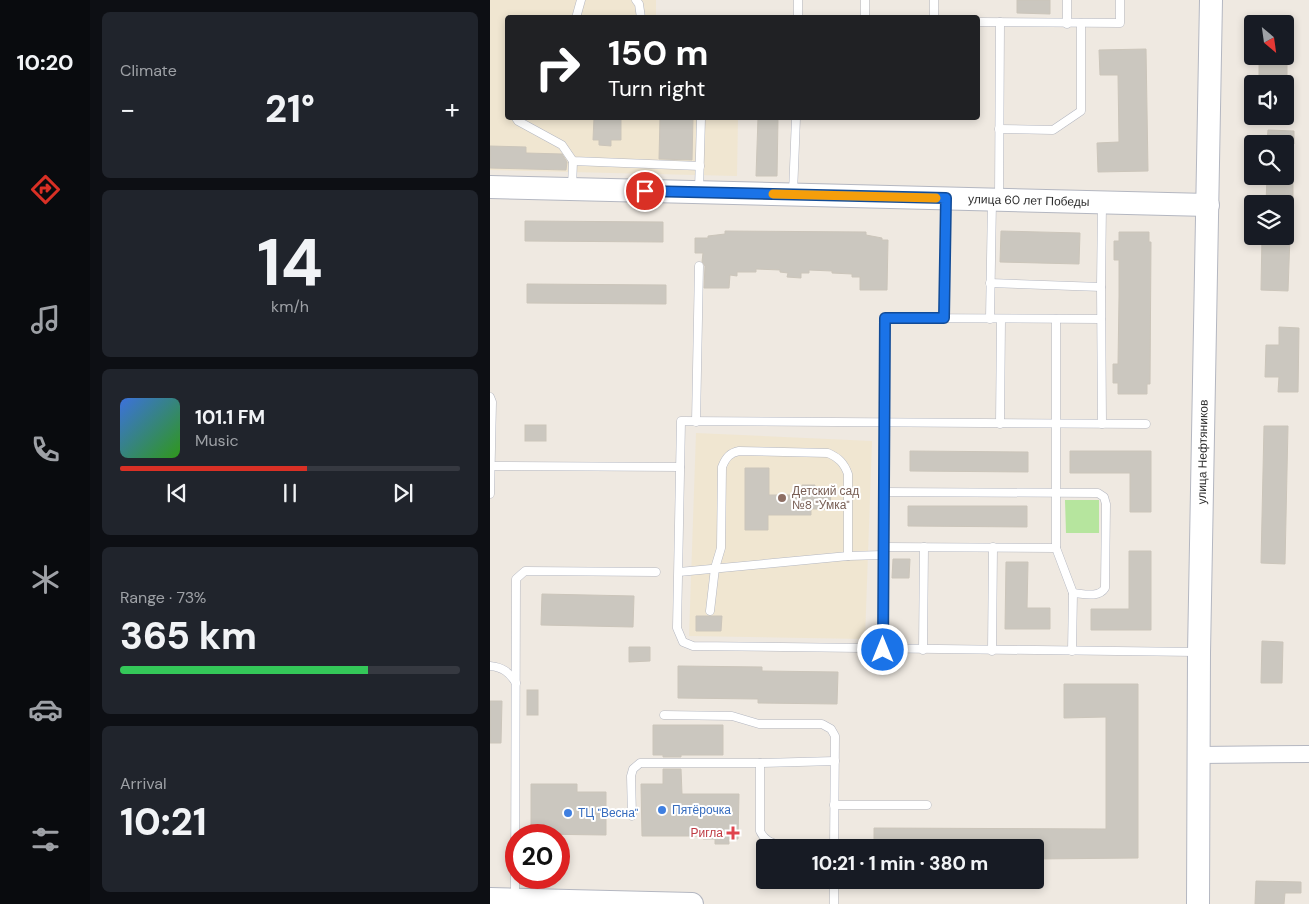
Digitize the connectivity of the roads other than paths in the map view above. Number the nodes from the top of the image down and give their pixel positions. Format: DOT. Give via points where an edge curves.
graph roads {
  1 [pos="581,0"];
  2 [pos="636,0"];
  3 [pos="798,0"];
  4 [pos="865,0"];
  5 [pos="934,0"];
  6 [pos="1067,0"];
  7 [pos="1120,0"];
  8 [pos="1211,0"];
  9 [pos="577,15"];
  10 [pos="641,15"];
  11 [pos="798,15"];
  12 [pos="865,15"];
  13 [pos="934,15"];
  14 [pos="980,22"];
  15 [pos="1000,22"];
  16 [pos="1081,23"];
  17 [pos="1067,24"];
  18 [pos="517,120"];
  19 [pos="701,120"];
  20 [pos="796,120"];
  21 [pos="999,129"];
  22 [pos="573,161"];
  23 [pos="700,166"];
  24 [pos="490,188"];
  25 [pos="572,190"];
  26 [pos="699,192"];
  27 [pos="793,195"];
  28 [pos="946,198"];
  29 [pos="995,199"];
  30 [pos="1102,202"];
  31 [pos="1208,204"];
  32 [pos="699,266"];
  33 [pos="990,283"];
  34 [pos="1101,287"];
  35 [pos="944,318"];
  36 [pos="990,318"];
  37 [pos="1001,319"];
  38 [pos="1056,319"];
  39 [pos="1101,319"];
  40 [pos="490,397"];
  41 [pos="696,422"];
  42 [pos="885,423"];
  43 [pos="1000,424"];
  44 [pos="1056,424"];
  45 [pos="1102,424"];
  46 [pos="1146,424"];
  47 [pos="490,466"];
  48 [pos="680,467"];
  49 [pos="884,492"];
  50 [pos="1056,492"];
  51 [pos="490,494"];
  52 [pos="884,547"];
  53 [pos="924,547"];
  54 [pos="993,547"];
  55 [pos="1056,548"];
  56 [pos="883,555"];
  57 [pos="848,556"];
  58 [pos="716,568"];
  59 [pos="656,572"];
  60 [pos="679,572"];
  61 [pos="1073,593"];
  62 [pos="710,610"];
  63 [pos="883,650"];
  64 [pos="923,650"];
  65 [pos="992,651"];
  66 [pos="1072,651"];
  67 [pos="1199,652"];
  68 [pos="490,666"];
  69 [pos="516,684"];
  70 [pos="664,714"];
  71 [pos="1309,754"];
  72 [pos="1199,755"];
  73 [pos="834,761"];
  74 [pos="760,763"];
  75 [pos="927,804"];
  76 [pos="834,805"];
  77 [pos="632,816"];
  78 [pos="764,839"];
  79 [pos="834,839"];
  80 [pos="834,889"];
  81 [pos="490,900"];
  82 [pos="521,902"];
  83 [pos="692,904"];
  84 [pos="834,904"];
  85 [pos="1198,904"];
  1 -- 9 [label="lane"];
  2 -- 10 [label="lane"];
  3 -- 11 [label="lane"];
  4 -- 12 [label="lane"];
  5 -- 13 [label="lane"];
  6 -- 17 [label="lane"];
  7 -- 16 [label="lane" via="1120,23"];
  8 -- 31 [label="main road, улица Нефтяников"];
  14 -- 15 [label="lane"];
  15 -- 17 [label="lane"];
  15 -- 21 [label="lane"];
  16 -- 17 [label="lane"];
  16 -- 21 [label="lane" via="1081,111 1053,130"];
  18 -- 22 [label="lane" via="562,145"];
  19 -- 23 [label="lane"];
  20 -- 27 [label="lane"];
  21 -- 29 [label="lane"];
  22 -- 23 [label="lane"];
  22 -- 25 [label="lane"];
  23 -- 26 [label="lane"];
  24 -- 25 [label="main road, улица 60 лет Победы"];
  25 -- 26 [label="main road, улица 60 лет Победы"];
  26 -- 27 [label="main road, улица 60 лет Победы"];
  27 -- 28 [label="main road, улица 60 лет Победы"];
  28 -- 29 [label="main road, улица 60 лет Победы"];
  28 -- 35 [label="lane"];
  29 -- 30 [label="main road, улица 60 лет Победы"];
  29 -- 33 [label="lane"];
  30 -- 31 [label="main road, улица 60 лет Победы"];
  30 -- 34 [label="lane"];
  31 -- 67 [label="main road, улица Нефтяников"];
  32 -- 41 [label="lane"];
  33 -- 34 [label="lane"];
  33 -- 36 [label="lane"];
  34 -- 39 [label="lane"];
  35 -- 36 [label="lane"];
  35 -- 42 [label="lane" via="885,318"];
  36 -- 37 [label="lane"];
  37 -- 38 [label="lane"];
  37 -- 43 [label="lane"];
  38 -- 39 [label="lane"];
  38 -- 44 [label="lane"];
  39 -- 45 [label="lane"];
  40 -- 47 [label="lane"];
  41 -- 42 [label="lane"];
  41 -- 48 [label="lane" via="681,422"];
  42 -- 43 [label="lane"];
  42 -- 49 [label="lane"];
  43 -- 44 [label="lane"];
  44 -- 45 [label="lane"];
  44 -- 50 [label="lane"];
  45 -- 46 [label="lane"];
  47 -- 48 [label="lane"];
  47 -- 51 [label="lane"];
  48 -- 60 [label="lane"];
  49 -- 50 [label="lane"];
  49 -- 52 [label="lane"];
  50 -- 55 [label="lane"];
  50 -- 61 [label="lane" via="1098,492 1106,504 1106,588 1097,594"];
  52 -- 53 [label="lane"];
  52 -- 56 [label="lane"];
  53 -- 54 [label="lane"];
  53 -- 64 [label="lane"];
  54 -- 55 [label="lane"];
  54 -- 65 [label="lane"];
  55 -- 61 [label="lane"];
  56 -- 57 [label="lane"];
  56 -- 63 [label="lane"];
  57 -- 58 [label="lane"];
  57 -- 58 [label="lane" via="848,474 838,457 828,453 739,451 731,453 722,467 721,548"];
  58 -- 60 [label="lane"];
  58 -- 62 [label="lane"];
  59 -- 69 [label="lane" via="525,571 516,580"];
  60 -- 63 [label="lane" via="677,628 683,642 693,646"];
  61 -- 66 [label="lane"];
  63 -- 64 [label="lane"];
  64 -- 65 [label="lane"];
  65 -- 66 [label="lane"];
  66 -- 67 [label="lane"];
  67 -- 72 [label="main road, улица Нефтяников"];
  68 -- 69 [label="lane" via="505,670"];
  69 -- 82 [label="lane"];
  70 -- 73 [label="lane" via="732,716 759,724 822,724 831,728 835,736"];
  71 -- 72 [label="street"];
  72 -- 85 [label="main road, улица Нефтяников"];
  73 -- 74 [label="lane"];
  73 -- 76 [label="lane"];
  74 -- 77 [label="lane" via="640,763 631,776"];
  74 -- 78 [label="lane" via="760,831"];
  75 -- 76 [label="lane"];
  76 -- 79 [label="lane"];
  80 -- 84 [label="lane"];
  81 -- 82 [label="main road"];
  82 -- 83 [label="main road"];
}
